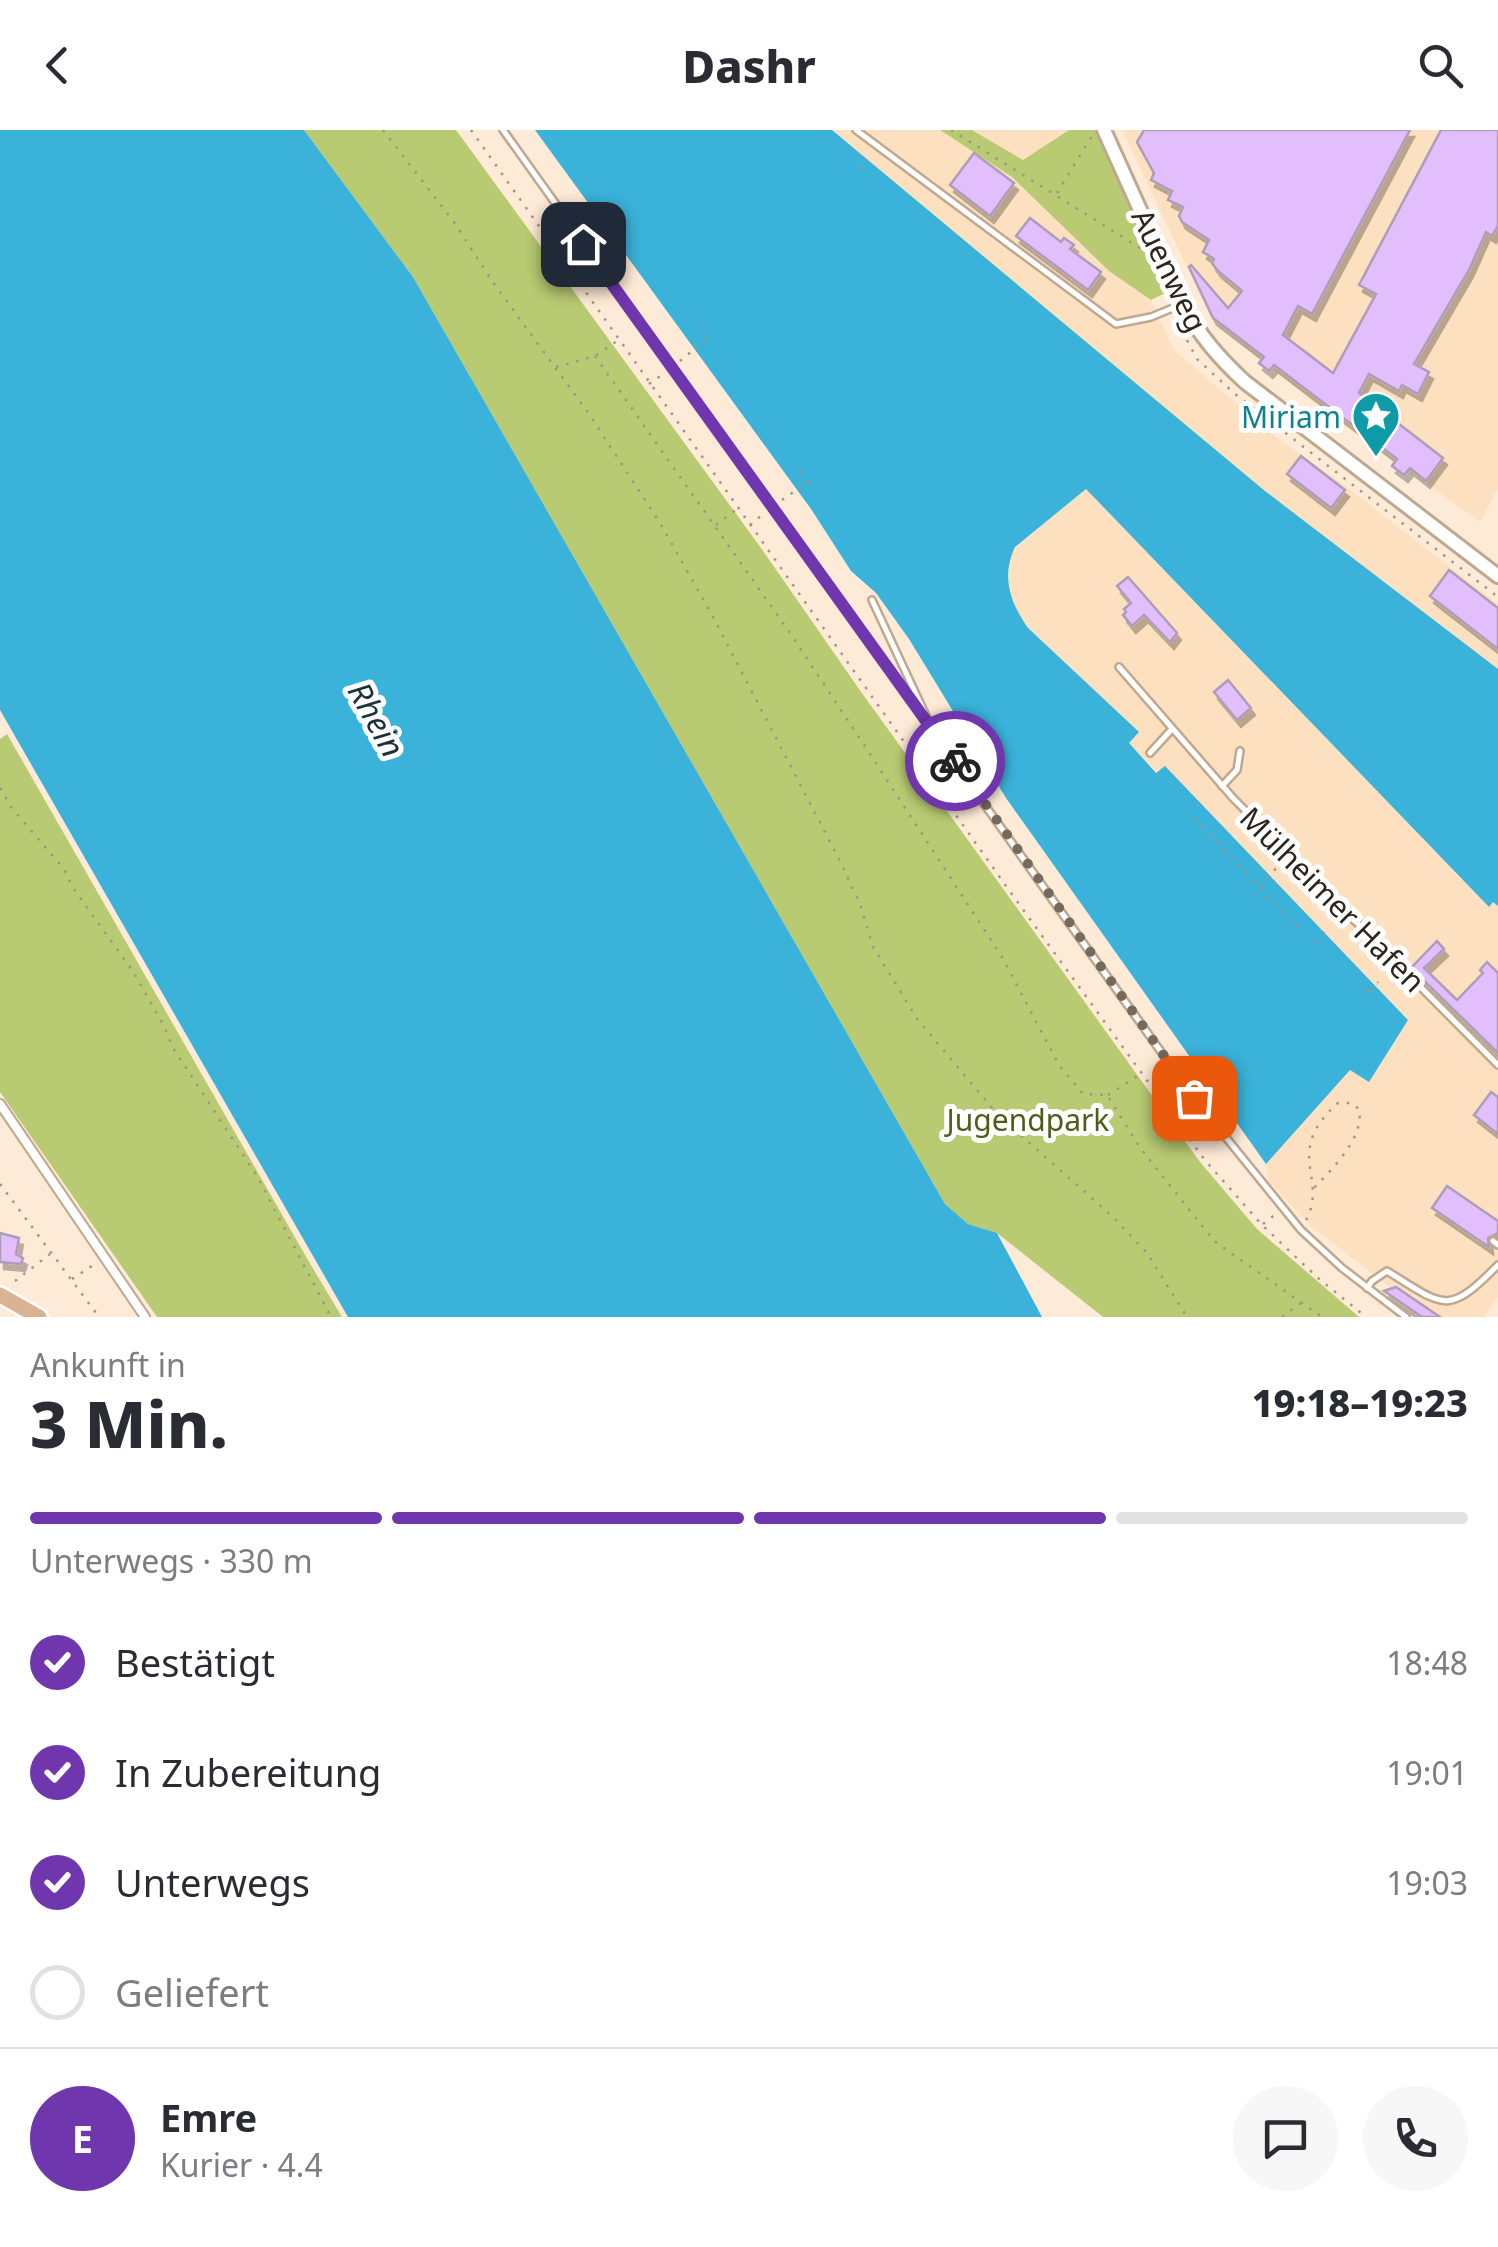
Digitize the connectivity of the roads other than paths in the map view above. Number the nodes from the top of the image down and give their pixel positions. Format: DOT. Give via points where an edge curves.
graph roads {
  1 [pos="503,130"];
  2 [pos="856,130"];
  3 [pos="1104,130"];
  4 [pos="1177,307"];
  5 [pos="1498,576"];
  6 [pos="872,600"];
  7 [pos="1118,666"];
  8 [pos="1172,730"];
  9 [pos="935,734"];
  10 [pos="1240,751"];
  11 [pos="1150,753"];
  12 [pos="1222,786"];
  13 [pos="1498,1065"];
  14 [pos="0,1104"];
  15 [pos="1498,1265"];
  16 [pos="1367,1288"];
  17 [pos="0,1295"];
  18 [pos="39,1317"];
  19 [pos="144,1317"];
  20 [pos="1406,1317"];
  1 -- 9 [label="lane"];
  2 -- 4 [label="lane" via="1116,324"];
  3 -- 4 [label="street, Auenweg"];
  4 -- 5 [label="street, Auenweg" via="1246,382"];
  6 -- 9 [label="lane"];
  7 -- 8 [label="lane, Mülheimer Hafen"];
  8 -- 11 [label="lane"];
  8 -- 12 [label="lane, Mülheimer Hafen"];
  9 -- 16 [label="lane" via="1194,1098 1301,1230"];
  10 -- 12 [label="lane" via="1237,770"];
  12 -- 13 [label="lane, Mülheimer Hafen"];
  14 -- 19 [label="street"];
  15 -- 16 [label="lane" via="1460,1302 1445,1307 1387,1271"];
  16 -- 20 [label="lane"];
  17 -- 18 [label="main road"];
}
